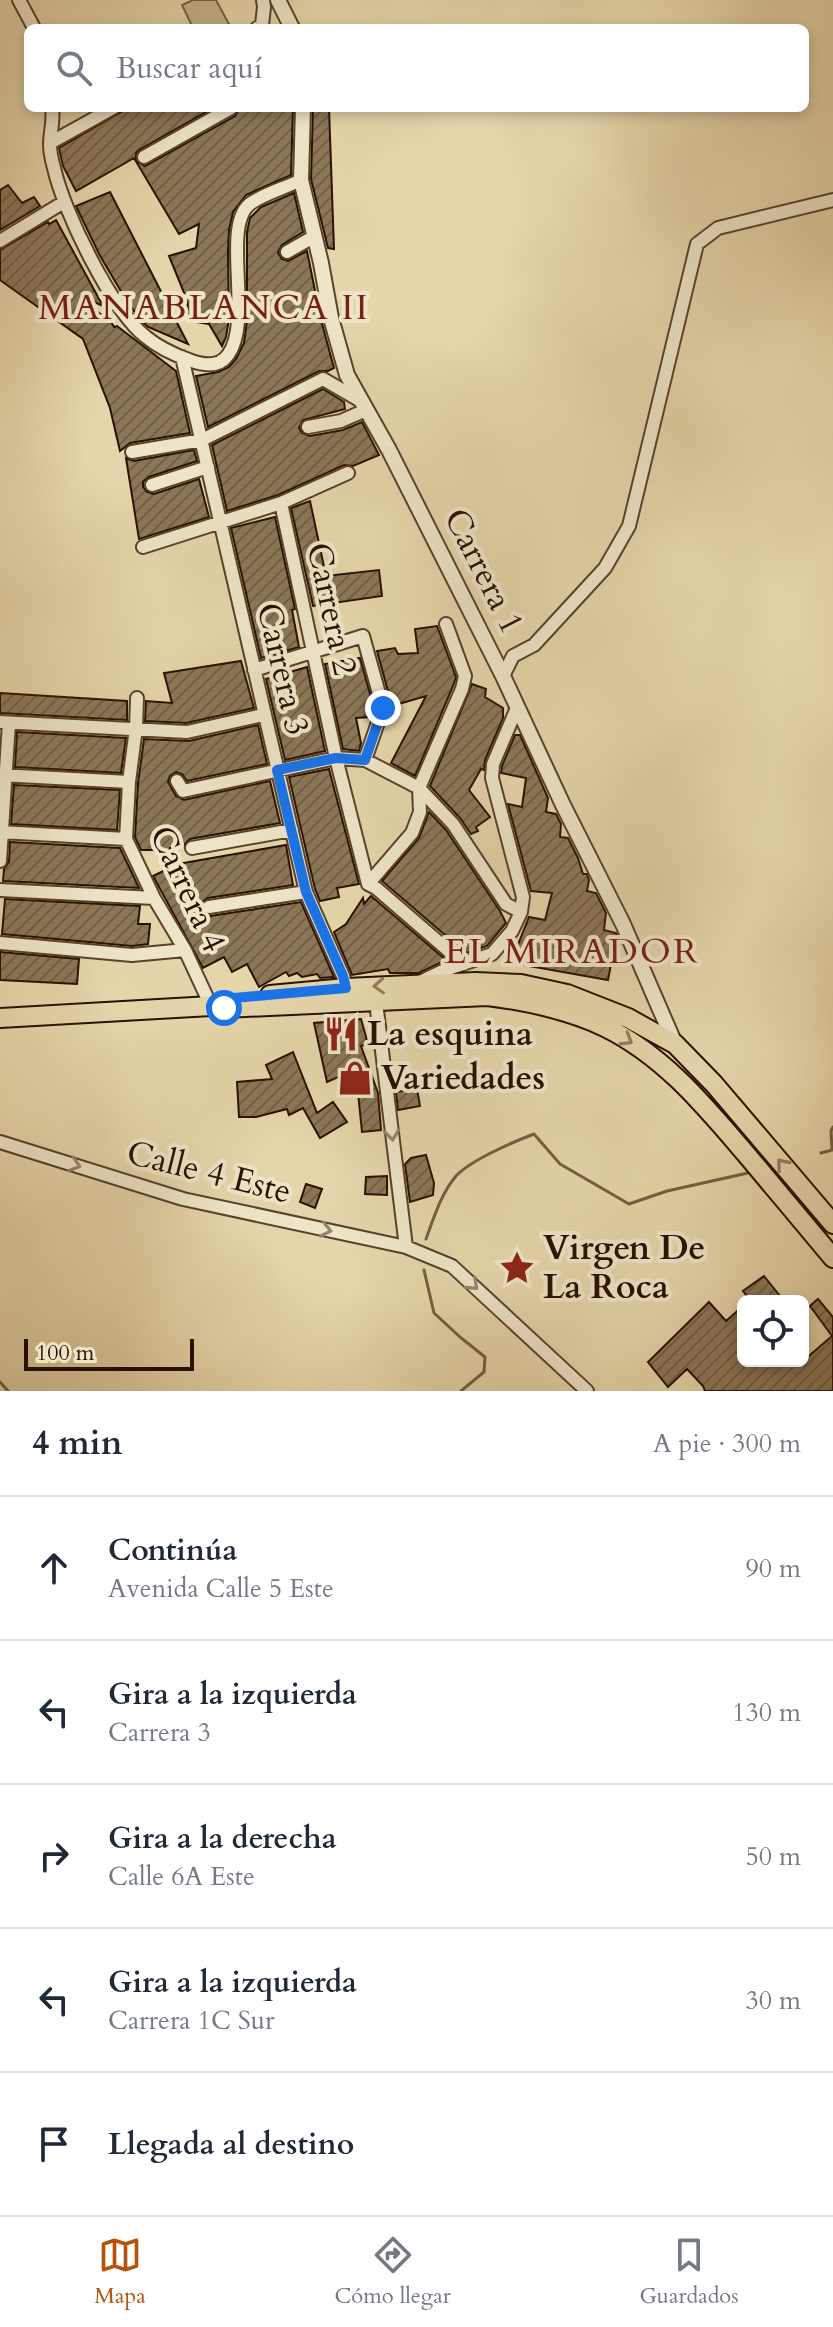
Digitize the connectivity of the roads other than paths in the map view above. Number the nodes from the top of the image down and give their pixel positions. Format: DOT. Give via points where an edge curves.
graph roads {
  1 [pos="19,0"];
  2 [pos="263,0"];
  3 [pos="278,0"];
  4 [pos="32,24"];
  5 [pos="260,24"];
  6 [pos="290,24"];
  7 [pos="53,112"];
  8 [pos="106,112"];
  9 [pos="224,112"];
  10 [pos="303,112"];
  11 [pos="50,143"];
  12 [pos="144,157"];
  13 [pos="301,180"];
  14 [pos="833,200"];
  15 [pos="64,202"];
  16 [pos="315,236"];
  17 [pos="0,241"];
  18 [pos="287,252"];
  19 [pos="182,357"];
  20 [pos="363,405"];
  21 [pos="308,427"];
  22 [pos="202,440"];
  23 [pos="132,452"];
  24 [pos="208,467"];
  25 [pos="348,473"];
  26 [pos="152,485"];
  27 [pos="281,503"];
  28 [pos="222,523"];
  29 [pos="143,547"];
  30 [pos="446,624"];
  31 [pos="313,650"];
  32 [pos="254,670"];
  33 [pos="503,676"];
  34 [pos="137,698"];
  35 [pos="517,708"];
  36 [pos="263,715"];
  37 [pos="4,723"];
  38 [pos="136,728"];
  39 [pos="336,758"];
  40 [pos="365,760"];
  41 [pos="277,770"];
  42 [pos="3,776"];
  43 [pos="177,781"];
  44 [pos="129,782"];
  45 [pos="419,788"];
  46 [pos="292,830"];
  47 [pos="1,832"];
  48 [pos="126,839"];
  49 [pos="192,848"];
  50 [pos="0,861"];
  51 [pos="368,884"];
  52 [pos="0,890"];
  53 [pos="306,892"];
  54 [pos="154,898"];
  55 [pos="209,907"];
  56 [pos="521,912"];
  57 [pos="0,943"];
  58 [pos="185,950"];
  59 [pos="464,964"];
  60 [pos="415,985"];
  61 [pos="346,988"];
  62 [pos="562,1001"];
  63 [pos="376,1002"];
  64 [pos="211,1006"];
  65 [pos="0,1018"];
  66 [pos="675,1044"];
  67 [pos="0,1142"];
  68 [pos="833,1224"];
  69 [pos="406,1247"];
  70 [pos="833,1258"];
  71 [pos="587,1391"];
  1 -- 4 [label="street"];
  2 -- 5 [label="street"];
  3 -- 6 [label="street"];
  7 -- 11 [label="street"];
  8 -- 11 [label="street"];
  9 -- 12 [label="street"];
  10 -- 13 [label="street, Carrera 1"];
  11 -- 15 [label="street"];
  13 -- 16 [label="street, Carrera 1"];
  13 -- 19 [label="street" via="249,204 240,219 236,338 226,358 201,364"];
  14 -- 33 [label="street" via="718,228 697,244 629,526 605,568 534,645 513,656"];
  15 -- 17 [label="street"];
  15 -- 19 [label="street" via="111,296 145,337"];
  16 -- 18 [label="street"];
  16 -- 20 [label="street, Carrera 1" via="347,375"];
  19 -- 22 [label="street, Carrera 3"];
  20 -- 21 [label="street" via="341,421"];
  20 -- 22 [label="street" via="323,379"];
  20 -- 33 [label="street, Carrera 1"];
  22 -- 23 [label="street"];
  22 -- 24 [label="street, Carrera 3"];
  24 -- 26 [label="street"];
  24 -- 28 [label="street, Carrera 3"];
  25 -- 27 [label="street"];
  27 -- 28 [label="street"];
  27 -- 31 [label="street, Carrera 2"];
  28 -- 29 [label="street"];
  28 -- 32 [label="street, Carrera 3"];
  30 -- 45 [label="street" via="465,676"];
  31 -- 32 [label="street"];
  31 -- 39 [label="street, Carrera 2"];
  31 -- 40 [label="street" via="363,636 383,708"];
  32 -- 36 [label="street, Carrera 3"];
  33 -- 35 [label="street, Carrera 1"];
  34 -- 38 [label="street, Carrera 4"];
  35 -- 56 [label="street" via="492,778 523,897"];
  35 -- 66 [label="street, Carrera 1" via="623,924"];
  36 -- 38 [label="street" via="187,732"];
  36 -- 41 [label="street, Carrera 3"];
  37 -- 38 [label="street"];
  37 -- 42 [label="street"];
  38 -- 44 [label="street, Carrera 4"];
  39 -- 40 [label="street"];
  39 -- 41 [label="street"];
  39 -- 51 [label="street, Carrera 2"];
  40 -- 45 [label="street"];
  41 -- 43 [label="street" via="183,791"];
  41 -- 46 [label="street, Carrera 3"];
  42 -- 44 [label="street"];
  42 -- 47 [label="street"];
  44 -- 48 [label="street, Carrera 4"];
  45 -- 51 [label="street" via="420,812 412,833"];
  45 -- 56 [label="street" via="453,824 506,904"];
  46 -- 49 [label="street"];
  46 -- 53 [label="street, Carrera 3"];
  47 -- 48 [label="street"];
  47 -- 50 [label="street"];
  48 -- 54 [label="street, Carrera 4"];
  51 -- 59 [label="street"];
  52 -- 54 [label="street"];
  53 -- 55 [label="street"];
  53 -- 61 [label="street, Carrera 3"];
  54 -- 58 [label="street, Carrera 4"];
  56 -- 59 [label="street" via="492,954"];
  57 -- 58 [label="street" via="132,955"];
  58 -- 64 [label="street, Carrera 4"];
  59 -- 60 [label="street"];
  60 -- 61 [label="main road, one-way"];
  60 -- 62 [label="main road" via="521,984"];
  61 -- 64 [label="main road" via="223,999"];
  62 -- 63 [label="main road" via="487,996"];
  62 -- 66 [label="main road" via="628,1018"];
  62 -- 70 [label="main road, one-way" via="648,1053 685,1084"];
  63 -- 64 [label="main road"];
  63 -- 69 [label="street, one-way"];
  64 -- 65 [label="main road"];
  68 -- 66 [label="main road, one-way"];
  67 -- 69 [label="street, Calle 4 Este, one-way" via="183,1199"];
  69 -- 71 [label="street, one-way" via="452,1266"];
}
